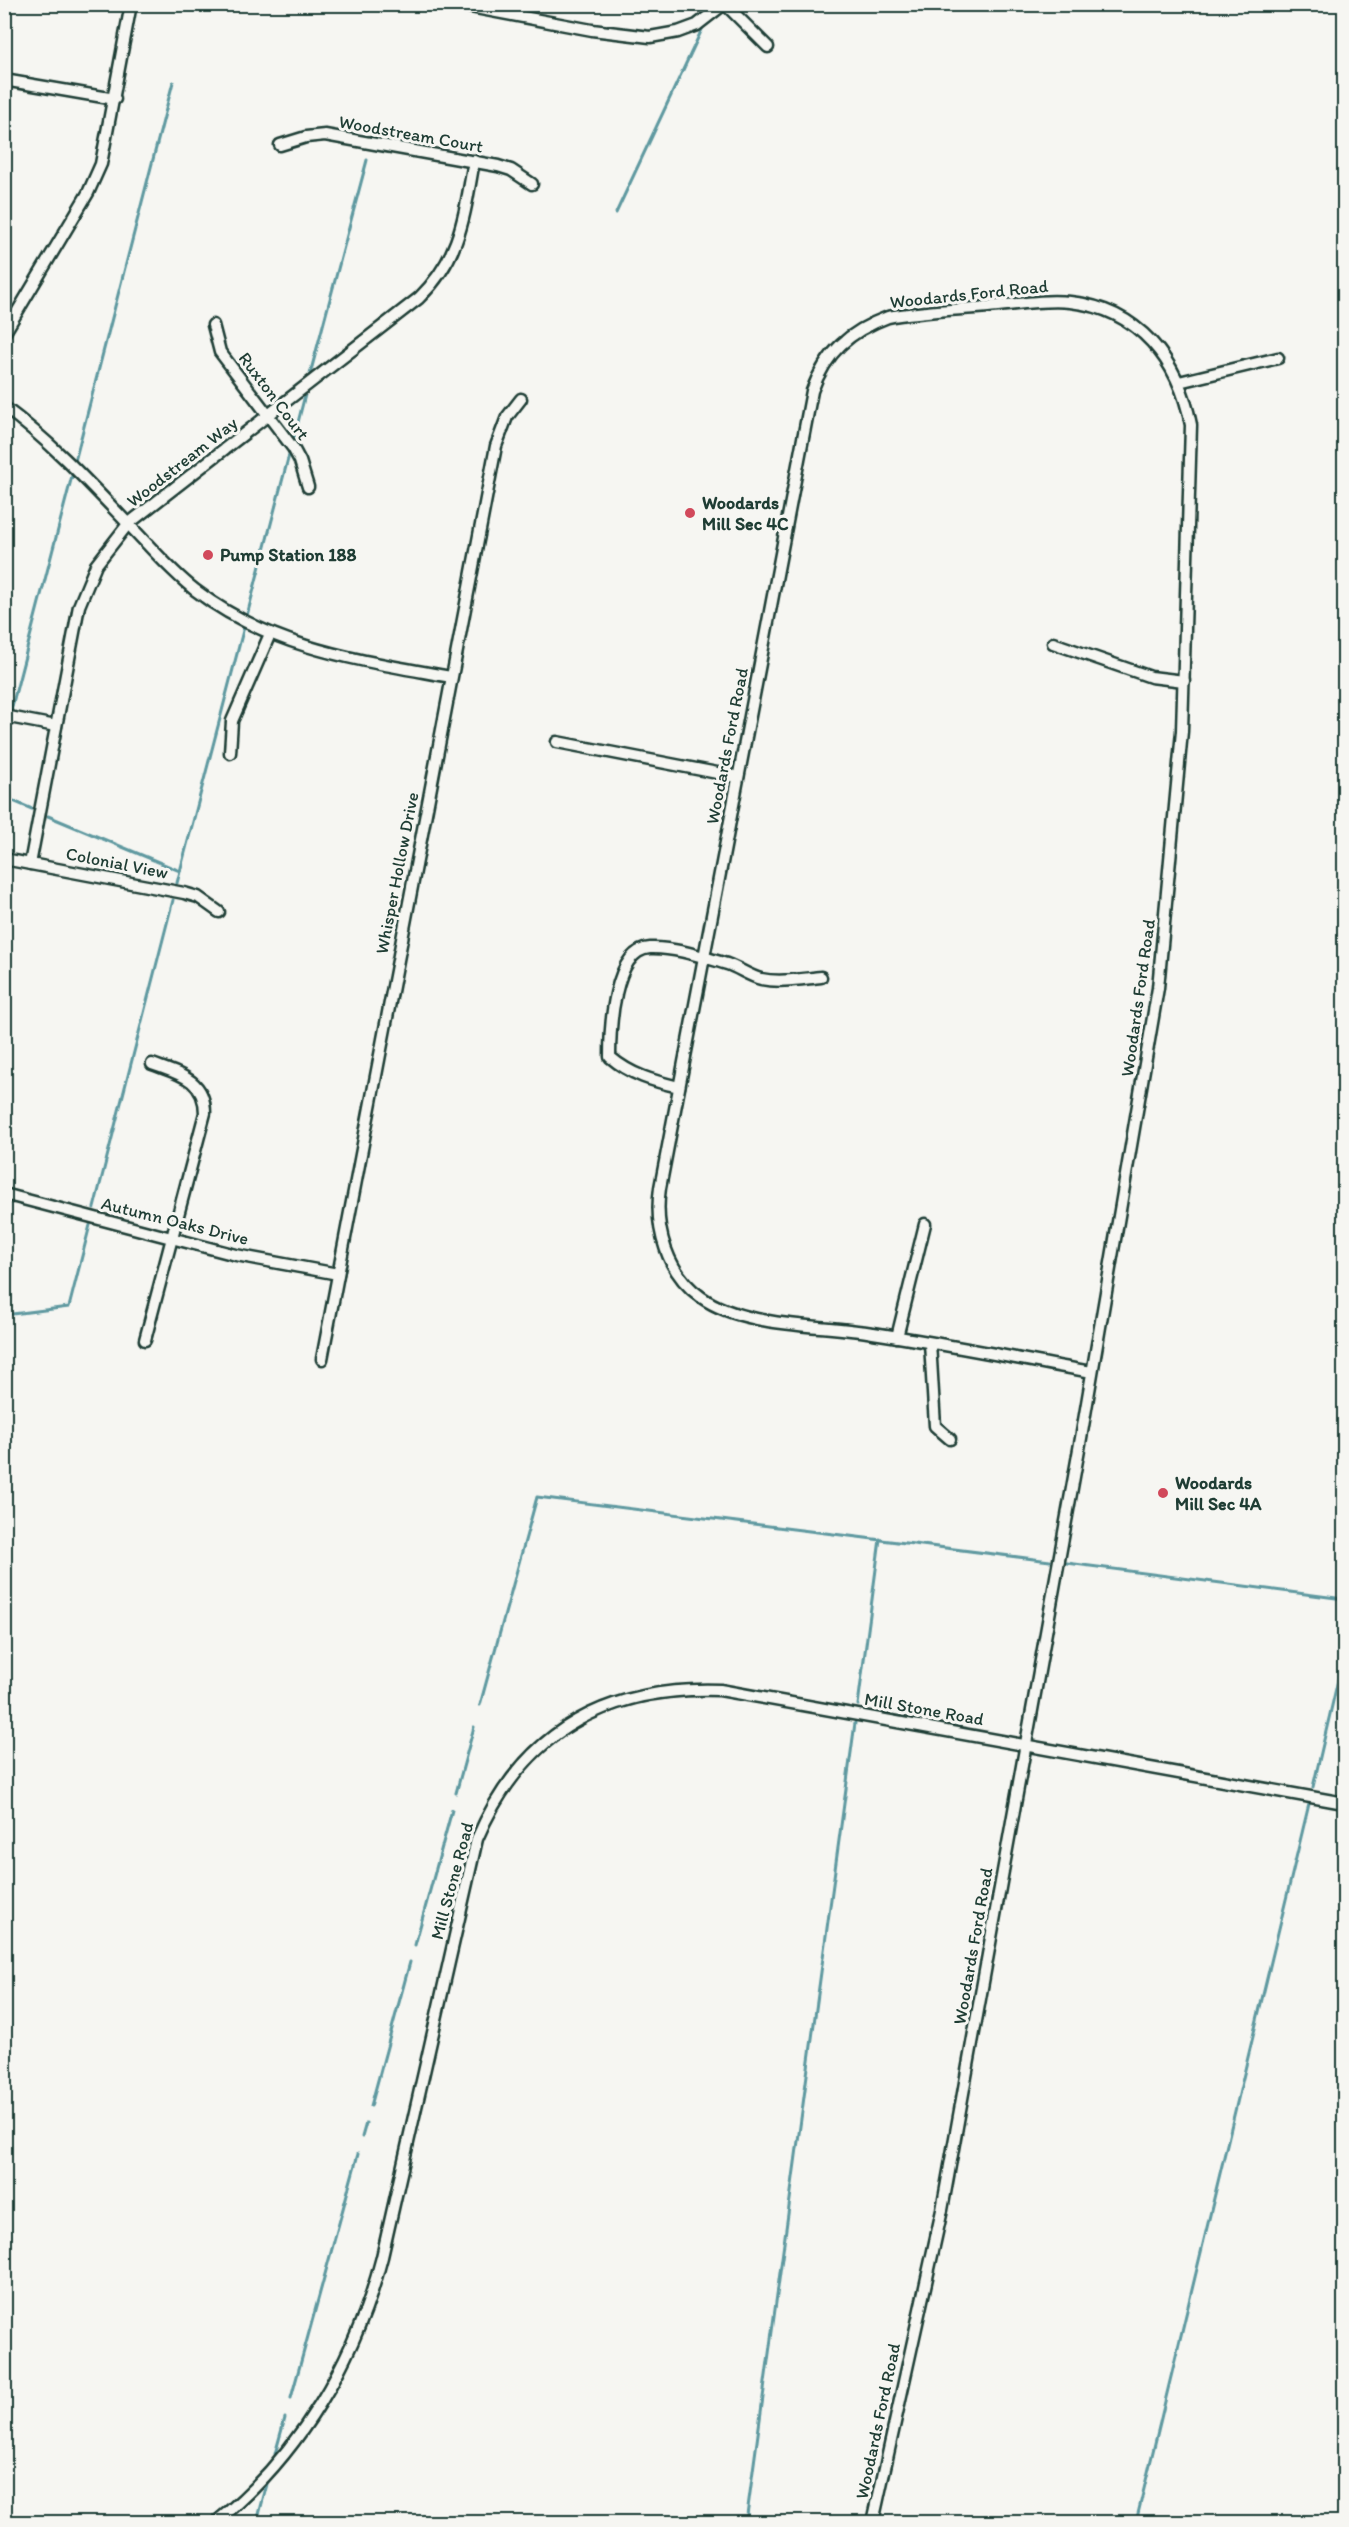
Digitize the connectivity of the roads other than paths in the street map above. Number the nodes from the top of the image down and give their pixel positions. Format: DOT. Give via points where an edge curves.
graph roads {
  1 [pos="131,4"];
  2 [pos="454,4"];
  3 [pos="526,4"];
  4 [pos="724,4"];
  5 [pos="497,8"];
  6 [pos="523,17"];
  7 [pos="768,46"];
  8 [pos="4,80"];
  9 [pos="115,99"];
  10 [pos="280,145"];
  11 [pos="474,161"];
  12 [pos="532,184"];
  13 [pos="213,326"];
  14 [pos="4,334"];
  15 [pos="1278,358"];
  16 [pos="1179,382"];
  17 [pos="520,399"];
  18 [pos="4,407"];
  19 [pos="268,416"];
  20 [pos="308,487"];
  21 [pos="129,524"];
  22 [pos="270,634"];
  23 [pos="1053,643"];
  24 [pos="451,677"];
  25 [pos="1184,681"];
  26 [pos="4,716"];
  27 [pos="56,726"];
  28 [pos="557,742"];
  29 [pos="230,753"];
  30 [pos="738,777"];
  31 [pos="4,859"];
  32 [pos="30,864"];
  33 [pos="219,912"];
  34 [pos="704,957"];
  35 [pos="821,977"];
  36 [pos="152,1064"];
  37 [pos="679,1087"];
  38 [pos="4,1194"];
  39 [pos="925,1224"];
  40 [pos="173,1238"];
  41 [pos="338,1275"];
  42 [pos="897,1337"];
  43 [pos="145,1340"];
  44 [pos="930,1343"];
  45 [pos="322,1359"];
  46 [pos="1092,1372"];
  47 [pos="950,1438"];
  48 [pos="1025,1744"];
  49 [pos="1344,1803"];
  50 [pos="216,2523"];
  51 [pos="873,2523"];
  1 -- 9 [label="street"];
  2 -- 5 [label="street"];
  3 -- 6 [label="street"];
  4 -- 6 [label="street" via="697,25 650,37"];
  4 -- 7 [label="street"];
  5 -- 6 [label="street"];
  8 -- 9 [label="street"];
  9 -- 14 [label="street" via="106,150 95,179"];
  10 -- 11 [label="street, Woodstream Court" via="306,136 325,135"];
  11 -- 12 [label="street, Woodstream Court" via="511,170"];
  11 -- 19 [label="street, Woodstream Way" via="458,240 435,282"];
  13 -- 19 [label="street, Ruxton Court" via="220,352"];
  15 -- 16 [label="street"];
  16 -- 25 [label="street, Woodards Ford Road" via="1191,425"];
  16 -- 30 [label="street, Woodards Ford Road" via="1164,356 1142,333 1104,310 1071,302 903,314 864,326 846,339 824,365 812,391"];
  17 -- 24 [label="street, Whisper Hollow Drive" via="507,417 496,446"];
  18 -- 21 [label="street" via="49,443"];
  19 -- 20 [label="street, Ruxton Court" via="300,460"];
  19 -- 21 [label="street, Woodstream Way"];
  21 -- 22 [label="street" via="195,590"];
  21 -- 27 [label="street, Woodstream Way" via="96,565 83,595"];
  22 -- 24 [label="street" via="313,650"];
  22 -- 29 [label="street" via="232,721"];
  23 -- 25 [label="street" via="1150,677"];
  24 -- 41 [label="street, Whisper Hollow Drive"];
  25 -- 46 [label="street, Woodards Ford Road" via="1176,814 1158,988"];
  26 -- 27 [label="street"];
  27 -- 32 [label="street, Woodstream Way"];
  28 -- 30 [label="street"];
  30 -- 34 [label="street, Woodards Ford Road"];
  31 -- 32 [label="street, Colonial View"];
  32 -- 33 [label="street, Colonial View" via="191,895"];
  34 -- 35 [label="street" via="760,979"];
  34 -- 37 [label="street, Woodards Ford Road"];
  34 -- 37 [label="street" via="648,948 633,955 623,971 610,1027 610,1057 618,1064"];
  36 -- 40 [label="street" via="190,1079 205,1104"];
  37 -- 42 [label="street, Woodards Ford Road" via="658,1226 672,1263 684,1281 701,1298 738,1316"];
  38 -- 40 [label="street, Autumn Oaks Drive"];
  39 -- 42 [label="street"];
  40 -- 41 [label="street, Autumn Oaks Drive"];
  40 -- 43 [label="street"];
  41 -- 45 [label="street, Whisper Hollow Drive"];
  42 -- 44 [label="street, Woodards Ford Road"];
  44 -- 46 [label="street, Woodards Ford Road"];
  44 -- 47 [label="street" via="935,1426"];
  46 -- 48 [label="street, Woodards Ford Road"];
  48 -- 49 [label="street, Mill Stone Road"];
  48 -- 50 [label="street, Mill Stone Road" via="720,1690 685,1689 627,1698 596,1710 533,1754 498,1797 477,1839 385,2246 364,2316 309,2420 279,2461"];
  48 -- 51 [label="street, Woodards Ford Road" via="942,2210"];
}
